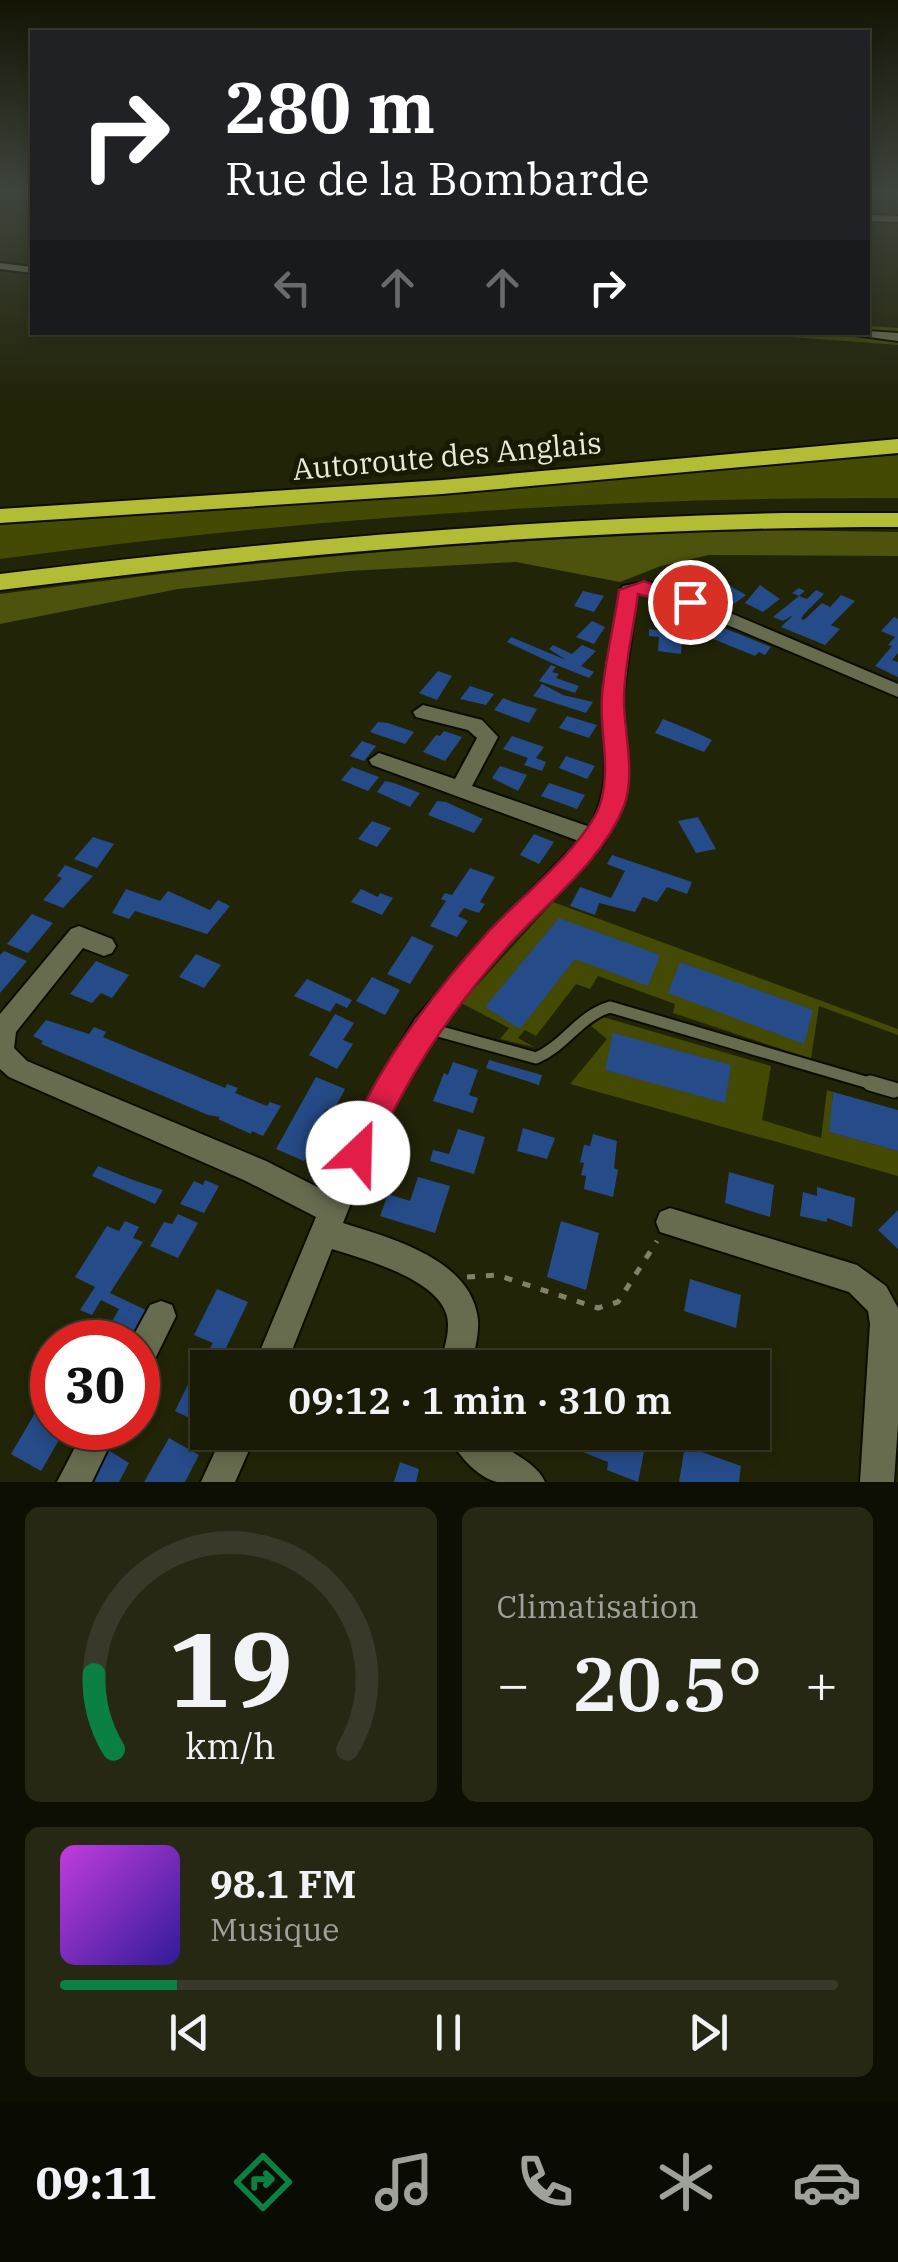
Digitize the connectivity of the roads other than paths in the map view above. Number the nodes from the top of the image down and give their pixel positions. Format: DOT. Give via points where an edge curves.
graph roads {
  1 [pos="0,266"];
  2 [pos="30,270"];
  3 [pos="870,334"];
  4 [pos="898,336"];
  5 [pos="898,433"];
  6 [pos="898,446"];
  7 [pos="0,503"];
  8 [pos="898,510"];
  9 [pos="0,516"];
  10 [pos="898,520"];
  11 [pos="0,569"];
  12 [pos="0,582"];
  13 [pos="898,691"];
  14 [pos="423,712"];
  15 [pos="379,760"];
  16 [pos="460,789"];
  17 [pos="594,838"];
  18 [pos="104,946"];
  19 [pos="424,1027"];
  20 [pos="0,1044"];
  21 [pos="894,1090"];
  22 [pos="331,1222"];
  23 [pos="670,1222"];
  24 [pos="161,1316"];
  25 [pos="159,1320"];
  26 [pos="277,1350"];
  27 [pos="457,1350"];
  28 [pos="91,1450"];
  29 [pos="233,1450"];
  30 [pos="480,1450"];
  31 [pos="74,1482"];
  32 [pos="218,1482"];
  33 [pos="528,1482"];
  34 [pos="877,1482"];
  1 -- 2 [label="street"];
  3 -- 4 [label="street"];
  5 -- 7 [label="highway, Autoroute des Anglais" via="438,475"];
  6 -- 9 [label="highway, Autoroute des Anglais" via="442,487"];
  8 -- 11 [label="highway" via="503,519 318,532"];
  10 -- 12 [label="highway" via="488,532"];
  13 -- 17 [label="street" via="658,589 633,588 612,697 613,802"];
  14 -- 16 [label="street" via="474,724 488,736"];
  15 -- 16 [label="street"];
  16 -- 17 [label="street"];
  17 -- 19 [label="street"];
  18 -- 20 [label="street" via="78,936 5,1028"];
  19 -- 21 [label="lane" via="536,1058 554,1053 590,1012 610,1008"];
  19 -- 22 [label="street" via="369,1124"];
  20 -- 22 [label="street" via="18,1069 256,1171"];
  22 -- 26 [label="street"];
  22 -- 27 [label="street" via="437,1278 462,1317"];
  23 -- 34 [label="street" via="858,1280 873,1293 883,1310 884,1338"];
  24 -- 25 [label="street"];
  28 -- 31 [label="street"];
  29 -- 32 [label="street"];
  30 -- 33 [label="street"];
}
